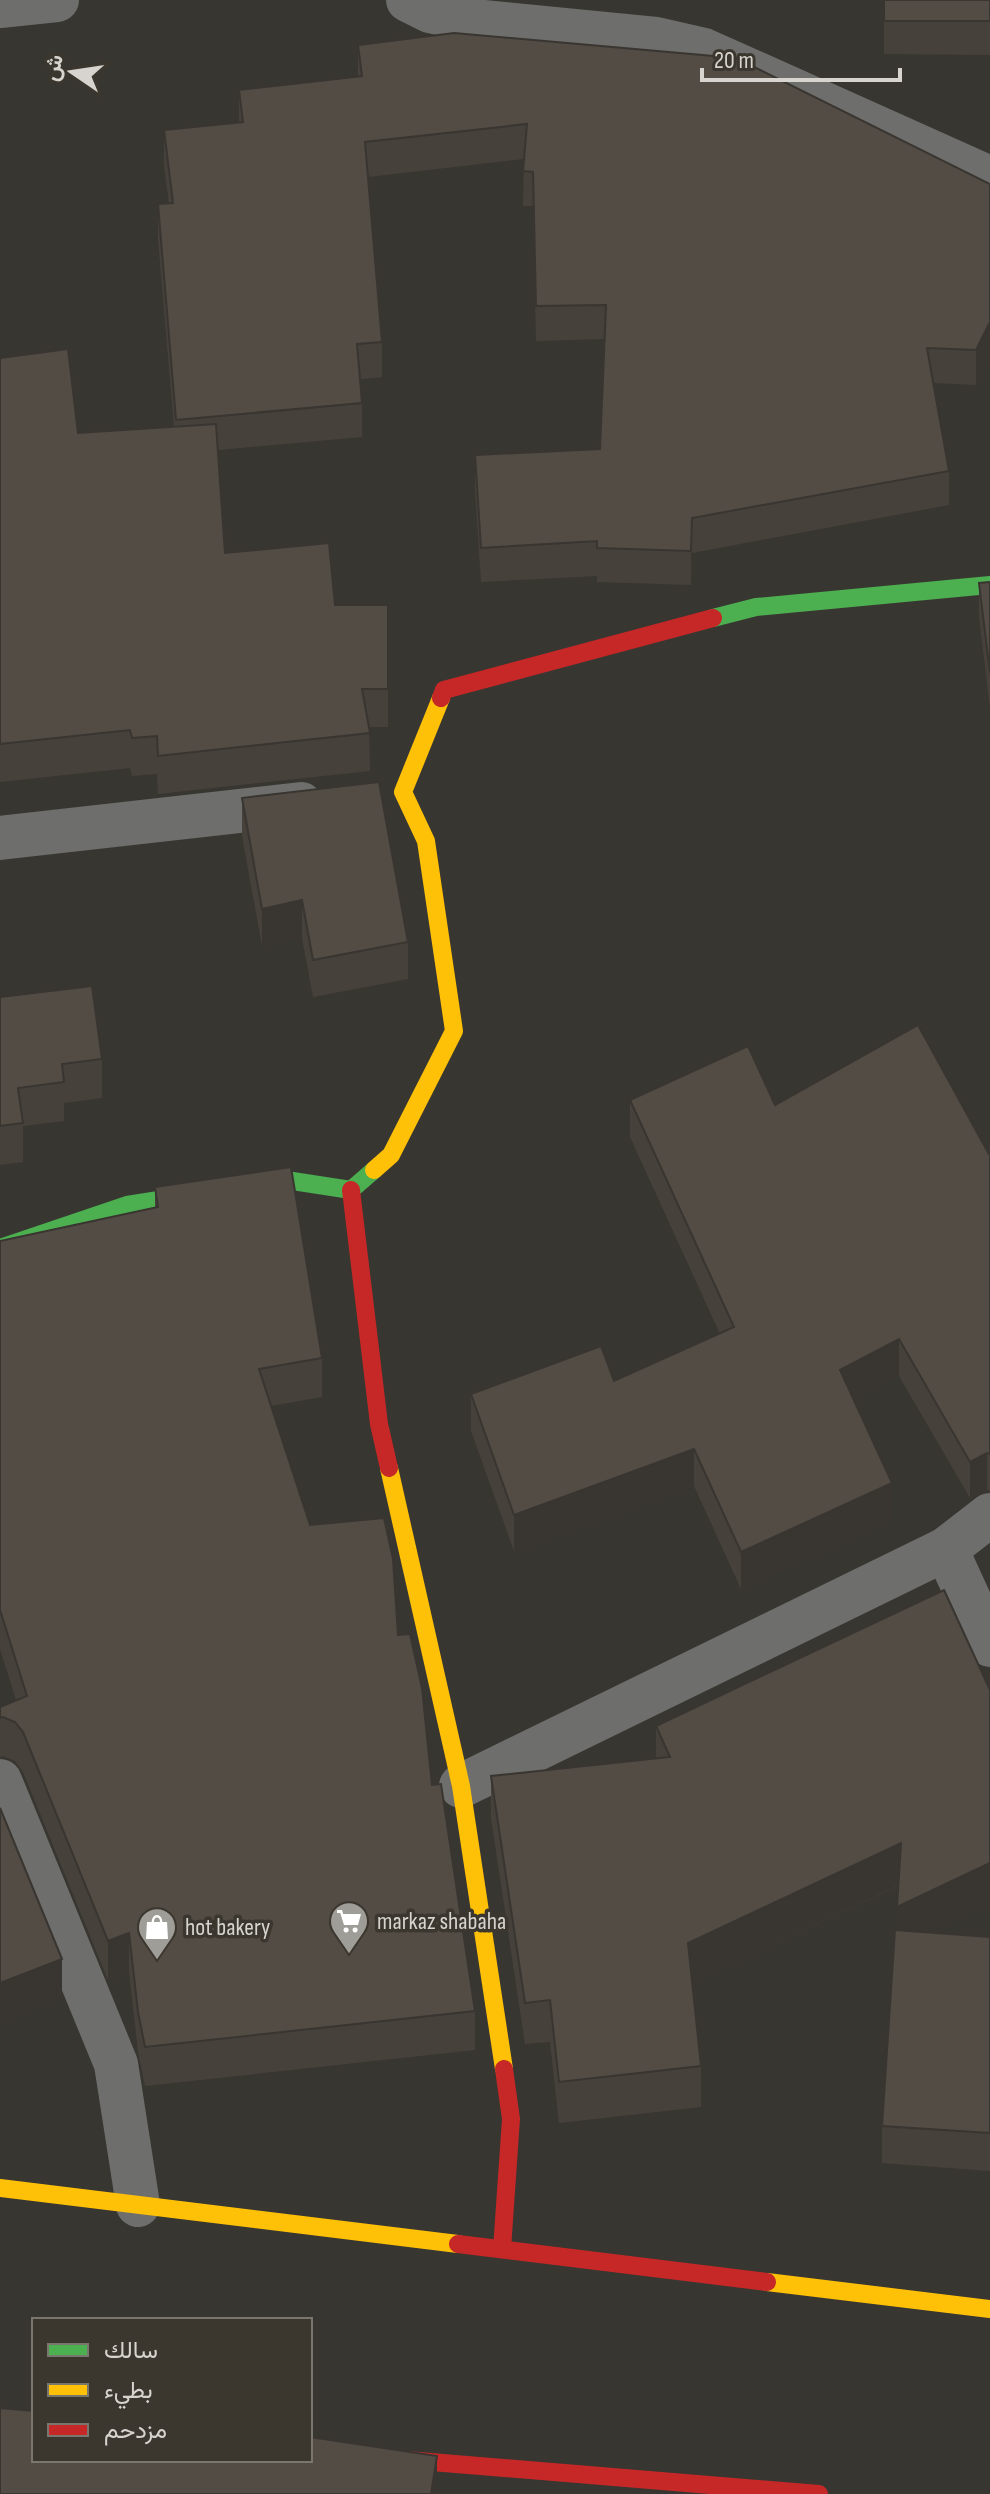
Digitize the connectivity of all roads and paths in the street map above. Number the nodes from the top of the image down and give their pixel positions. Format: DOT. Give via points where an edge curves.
graph roads {
  1 [pos="57,0"];
  2 [pos="408,0"];
  3 [pos="0,6"];
  4 [pos="990,178"];
  5 [pos="990,585"];
  6 [pos="403,792"];
  7 [pos="0,838"];
  8 [pos="351,1190"];
  9 [pos="0,1248"];
  10 [pos="990,1515"];
  11 [pos="946,1549"];
  12 [pos="990,1645"];
  13 [pos="0,1781"];
  14 [pos="461,1786"];
  15 [pos="0,2188"];
  16 [pos="138,2205"];
  17 [pos="502,2249"];
  18 [pos="990,2309"];
  19 [pos="312,2452"];
  20 [pos="819,2494"];
  1 -- 3 [label="street"];
  2 -- 4 [label="street" via="474,21 656,39 704,50"];
  5 -- 6 [label="street" via="756,607 444,690"];
  6 -- 7 [label="street"];
  6 -- 8 [label="street" via="426,841 454,1031 391,1155"];
  8 -- 9 [label="street" via="286,1180 127,1205"];
  8 -- 14 [label="street" via="379,1424"];
  10 -- 11 [label="street"];
  11 -- 12 [label="street"];
  11 -- 14 [label="street"];
  13 -- 16 [label="street" via="116,2064"];
  14 -- 17 [label="street" via="511,2119"];
  15 -- 16 [label="street"];
  16 -- 17 [label="street"];
  17 -- 18 [label="street"];
  19 -- 20 [label="street"];
}
